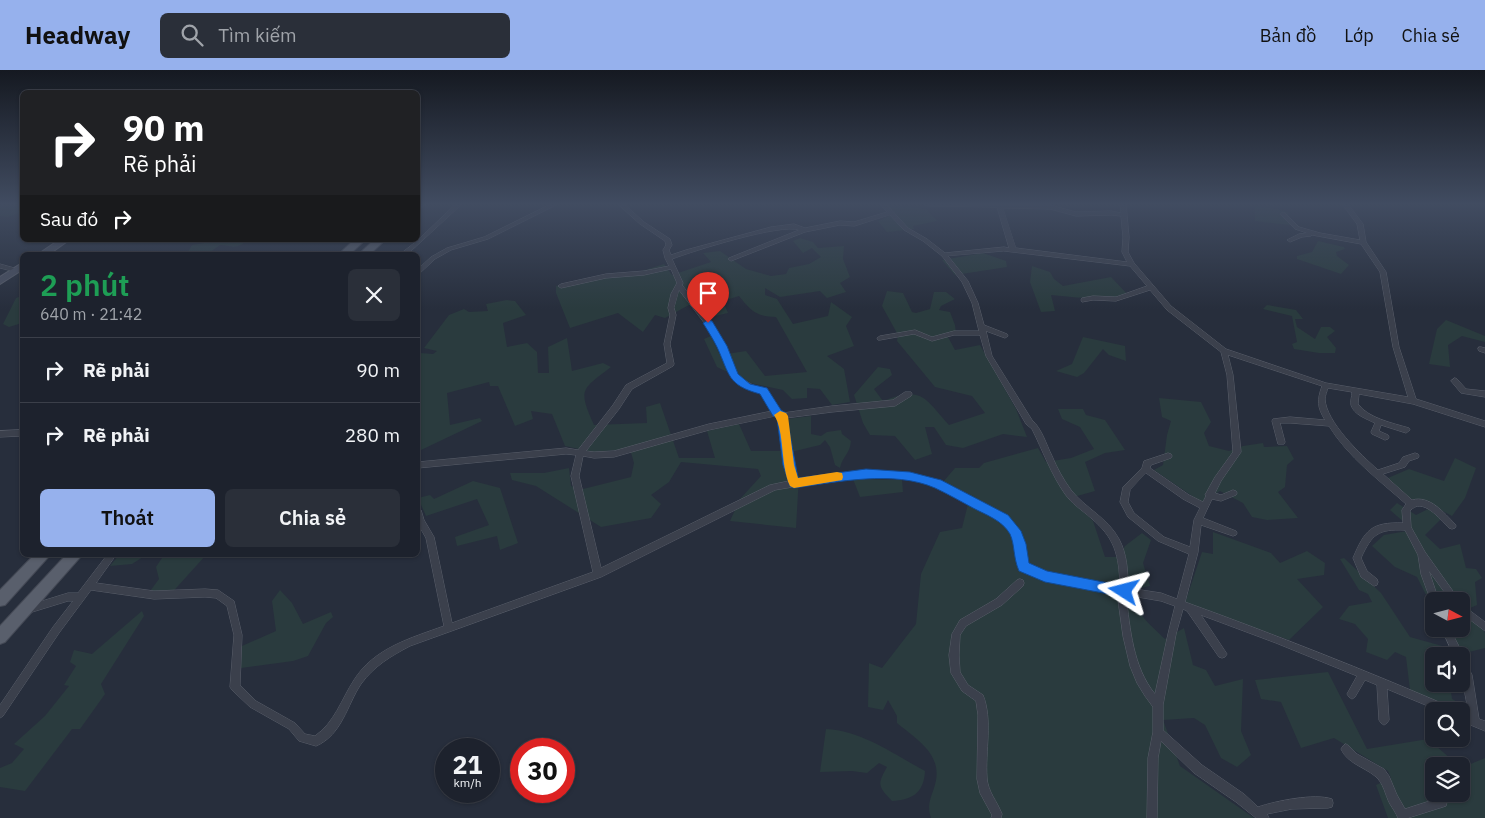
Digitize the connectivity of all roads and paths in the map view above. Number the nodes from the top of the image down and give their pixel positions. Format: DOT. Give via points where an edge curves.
graph roads {
  1 [pos="483,239"];
  2 [pos="666,239"];
  3 [pos="734,239"];
  4 [pos="782,239"];
  5 [pos="923,239"];
  6 [pos="1010,239"];
  7 [pos="1126,239"];
  8 [pos="1344,239"];
  9 [pos="1362,239"];
  10 [pos="62,242"];
  11 [pos="358,242"];
  12 [pos="378,242"];
  13 [pos="418,242"];
  14 [pos="1363,242"];
  15 [pos="1014,250"];
  16 [pos="47,252"];
  17 [pos="346,252"];
  18 [pos="366,252"];
  19 [pos="406,252"];
  20 [pos="944,255"];
  21 [pos="668,258"];
  22 [pos="731,259"];
  23 [pos="1132,264"];
  24 [pos="0,266"];
  25 [pos="673,266"];
  26 [pos="19,268"];
  27 [pos="420,269"];
  28 [pos="0,281"];
  29 [pos="561,286"];
  30 [pos="679,286"];
  31 [pos="1152,288"];
  32 [pos="1084,300"];
  33 [pos="982,330"];
  34 [pos="1005,336"];
  35 [pos="880,338"];
  36 [pos="1224,351"];
  37 [pos="1455,381"];
  38 [pos="1326,385"];
  39 [pos="1356,391"];
  40 [pos="908,394"];
  41 [pos="1485,394"];
  42 [pos="1413,401"];
  43 [pos="779,415"];
  44 [pos="1379,421"];
  45 [pos="1328,423"];
  46 [pos="1485,424"];
  47 [pos="1406,430"];
  48 [pos="20,433"];
  49 [pos="0,434"];
  50 [pos="1385,437"];
  51 [pos="1281,442"];
  52 [pos="580,453"];
  53 [pos="1168,456"];
  54 [pos="1415,456"];
  55 [pos="420,465"];
  56 [pos="1146,469"];
  57 [pos="1377,473"];
  58 [pos="794,483"];
  59 [pos="1233,493"];
  60 [pos="1209,495"];
  61 [pos="1411,504"];
  62 [pos="1203,506"];
  63 [pos="1198,520"];
  64 [pos="420,522"];
  65 [pos="1452,526"];
  66 [pos="1407,527"];
  67 [pos="1233,533"];
  68 [pos="1194,552"];
  69 [pos="1422,555"];
  70 [pos="41,557"];
  71 [pos="73,557"];
  72 [pos="110,557"];
  73 [pos="598,574"];
  74 [pos="1374,582"];
  75 [pos="1020,583"];
  76 [pos="88,586"];
  77 [pos="1123,591"];
  78 [pos="1431,592"];
  79 [pos="1450,592"];
  80 [pos="80,597"];
  81 [pos="0,600"];
  82 [pos="1179,605"];
  83 [pos="1191,609"];
  84 [pos="25,610"];
  85 [pos="1470,615"];
  86 [pos="1485,627"];
  87 [pos="449,628"];
  88 [pos="0,637"];
  89 [pos="1222,654"];
  90 [pos="1363,674"];
  91 [pos="1382,682"];
  92 [pos="1470,692"];
  93 [pos="1352,694"];
  94 [pos="1429,702"];
  95 [pos="1158,705"];
  96 [pos="0,713"];
  97 [pos="1384,720"];
  98 [pos="1470,720"];
  99 [pos="1475,722"];
  100 [pos="1485,726"];
  101 [pos="1158,732"];
  102 [pos="1346,749"];
  103 [pos="1442,802"];
  104 [pos="1328,803"];
  105 [pos="1260,815"];
  106 [pos="1403,816"];
  107 [pos="996,818"];
  108 [pos="1152,818"];
  1 -- 27 [label="street" via="449,248"];
  2 -- 21 [label="street"];
  3 -- 21 [label="street"];
  4 -- 22 [label="street"];
  5 -- 20 [label="street"];
  6 -- 15 [label="street"];
  7 -- 23 [label="street" via="1125,252"];
  8 -- 14 [label="street"];
  9 -- 14 [label="street"];
  10 -- 16 [label="street"];
  11 -- 17 [label="main road"];
  12 -- 18 [label="main road"];
  13 -- 19 [label="street"];
  14 -- 42 [label="street" via="1383,272 1396,347"];
  15 -- 20 [label="street"];
  15 -- 23 [label="street"];
  20 -- 33 [label="street" via="966,281"];
  21 -- 25 [label="street"];
  23 -- 31 [label="street"];
  24 -- 26 [label="street"];
  25 -- 29 [label="street"];
  25 -- 30 [label="street"];
  26 -- 28 [label="street"];
  30 -- 43 [label="street" via="715,333 734,376 746,387 763,391"];
  30 -- 52 [label="street" via="671,308 673,315 667,344 671,364 629,387"];
  31 -- 32 [label="street" via="1116,299"];
  31 -- 36 [label="street" via="1180,318"];
  33 -- 34 [label="street"];
  33 -- 35 [label="street" via="932,339 916,332"];
  33 -- 77 [label="street" via="989,356 1035,427 1065,489 1117,541 1123,557"];
  36 -- 38 [label="street"];
  36 -- 60 [label="street" via="1230,375 1236,452"];
  37 -- 41 [label="street" via="1464,391"];
  38 -- 39 [label="street"];
  38 -- 45 [label="street" via="1321,398"];
  39 -- 42 [label="street"];
  39 -- 44 [label="street" via="1356,410"];
  40 -- 43 [label="street" via="895,403"];
  42 -- 46 [label="street"];
  43 -- 52 [label="street" via="709,426 614,454"];
  43 -- 58 [label="street"];
  44 -- 47 [label="street"];
  44 -- 50 [label="street" via="1375,432"];
  45 -- 51 [label="street" via="1276,421"];
  45 -- 57 [label="street"];
  48 -- 49 [label="street"];
  52 -- 55 [label="street" via="566,451"];
  52 -- 73 [label="street" via="575,476"];
  53 -- 56 [label="street" via="1147,463"];
  54 -- 57 [label="street" via="1406,459 1402,465"];
  56 -- 62 [label="street"];
  56 -- 68 [label="street" via="1126,489 1124,502 1131,514 1161,539"];
  57 -- 61 [label="street"];
  58 -- 73 [label="street" via="773,487"];
  58 -- 77 [label="street" via="866,474 910,477 937,483 1004,518 1015,531 1024,567 1045,577"];
  59 -- 60 [label="street" via="1221,498"];
  60 -- 62 [label="street"];
  61 -- 65 [label="street" via="1418,502 1436,510"];
  61 -- 66 [label="street" via="1406,510"];
  62 -- 63 [label="street"];
  63 -- 67 [label="street"];
  63 -- 68 [label="street"];
  64 -- 87 [label="street" via="430,537"];
  66 -- 69 [label="street"];
  66 -- 74 [label="street" via="1376,528 1369,534 1357,558 1364,574"];
  68 -- 82 [label="street"];
  69 -- 78 [label="street" via="1424,574"];
  69 -- 79 [label="street"];
  70 -- 81 [label="main road"];
  71 -- 84 [label="main road"];
  72 -- 76 [label="street"];
  73 -- 87 [label="street"];
  75 -- 107 [label="street" via="999,602 963,623 956,634 956,673 965,688 980,698 983,715 982,779"];
  76 -- 80 [label="street"];
  76 -- 87 [label="street" via="154,595 218,594 231,604 238,635 235,687 253,704 292,726 302,738 316,741 328,735 365,672 383,655"];
  77 -- 82 [label="street" via="1161,597"];
  77 -- 95 [label="street" via="1132,660 1151,698"];
  80 -- 84 [label="street" via="68,597"];
  80 -- 96 [label="street"];
  82 -- 83 [label="street"];
  82 -- 95 [label="street"];
  83 -- 89 [label="street"];
  83 -- 90 [label="street"];
  84 -- 88 [label="main road"];
  85 -- 86 [label="street"];
  90 -- 91 [label="street"];
  90 -- 93 [label="street"];
  91 -- 94 [label="street"];
  91 -- 97 [label="street"];
  92 -- 99 [label="street"];
  95 -- 101 [label="street"];
  98 -- 99 [label="street"];
  99 -- 100 [label="street"];
  101 -- 105 [label="street" via="1198,769"];
  101 -- 108 [label="street" via="1153,758"];
  102 -- 106 [label="street" via="1380,773"];
  103 -- 106 [label="street"];
  104 -- 105 [label="street" via="1280,805"];
}
